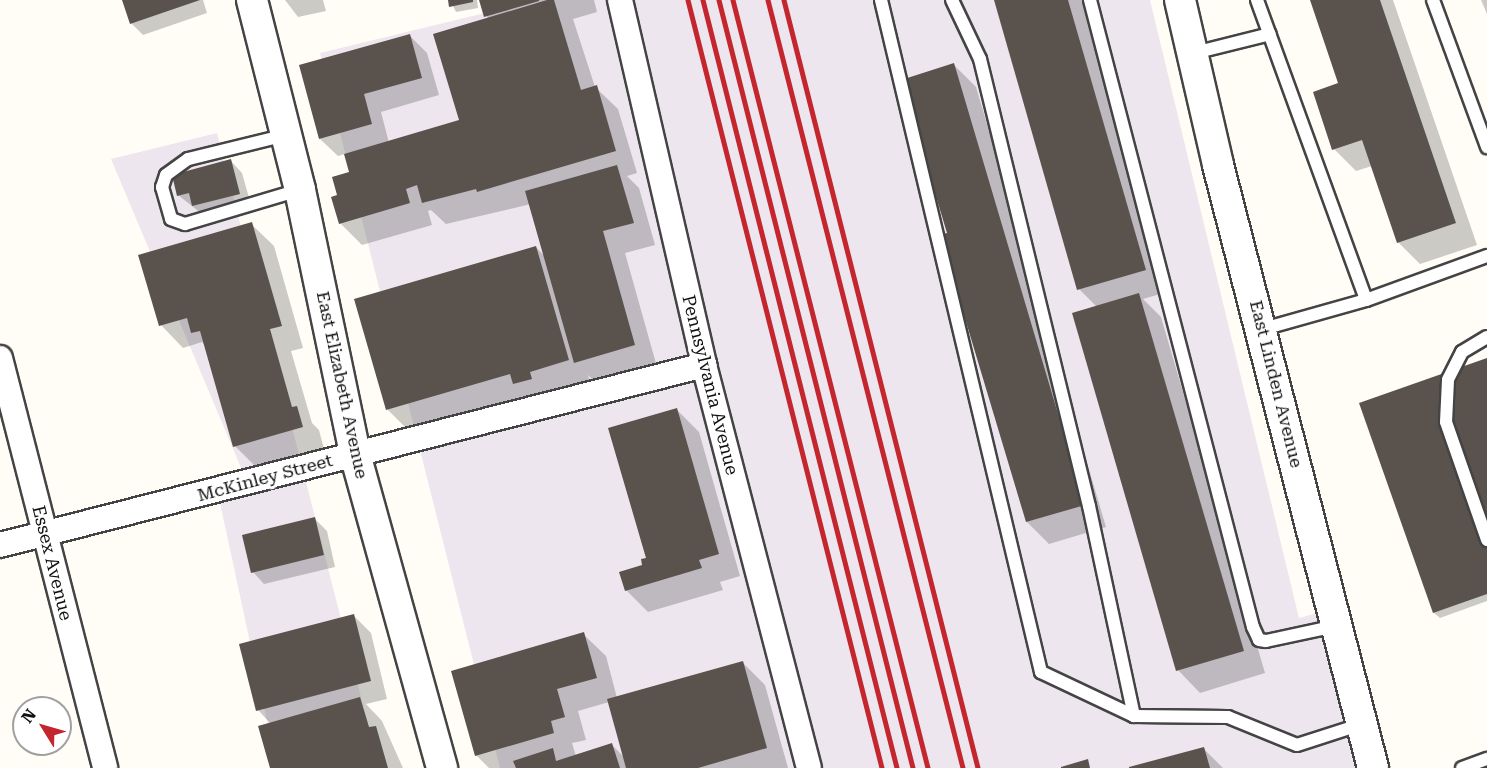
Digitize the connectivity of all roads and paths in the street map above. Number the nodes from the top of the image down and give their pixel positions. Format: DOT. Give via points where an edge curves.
graph roads {
  1 [pos="252,0"];
  2 [pos="620,0"];
  3 [pos="881,0"];
  4 [pos="952,0"];
  5 [pos="1090,0"];
  6 [pos="1180,0"];
  7 [pos="1257,0"];
  8 [pos="1433,0"];
  9 [pos="1270,34"];
  10 [pos="1194,53"];
  11 [pos="286,135"];
  12 [pos="1487,147"];
  13 [pos="300,190"];
  14 [pos="1487,256"];
  15 [pos="1366,300"];
  16 [pos="1263,329"];
  17 [pos="1487,337"];
  18 [pos="0,358"];
  19 [pos="704,365"];
  20 [pos="355,454"];
  21 [pos="45,535"];
  22 [pos="1487,540"];
  23 [pos="0,545"];
  24 [pos="1336,626"];
  25 [pos="1134,716"];
  26 [pos="1362,724"];
  27 [pos="1487,759"];
  28 [pos="105,768"];
  29 [pos="442,768"];
  30 [pos="809,768"];
  31 [pos="1373,768"];
  32 [pos="1462,768"];
  1 -- 11 [label="street, East Elizabeth Avenue"];
  2 -- 19 [label="street, Pennsylvania Avenue"];
  3 -- 25 [label="lane" via="1041,672"];
  4 -- 25 [label="lane" via="980,59 1089,506"];
  5 -- 24 [label="lane" via="1253,627 1259,639 1266,641"];
  6 -- 10 [label="street, East Linden Avenue"];
  7 -- 9 [label="lane"];
  8 -- 12 [label="lane"];
  9 -- 10 [label="lane"];
  9 -- 15 [label="lane"];
  10 -- 16 [label="street, East Linden Avenue" via="1218,165"];
  11 -- 13 [label="street, East Elizabeth Avenue"];
  11 -- 13 [label="lane" via="188,159 166,175 162,187 171,219 185,224"];
  13 -- 20 [label="street, East Elizabeth Avenue"];
  14 -- 15 [label="lane"];
  15 -- 16 [label="lane"];
  16 -- 24 [label="street, East Linden Avenue"];
  17 -- 22 [label="lane" via="1462,352 1448,381 1446,422"];
  18 -- 21 [label="street, Essex Avenue"];
  19 -- 20 [label="street, McKinley Street"];
  19 -- 30 [label="street, Pennsylvania Avenue"];
  20 -- 21 [label="street, McKinley Street"];
  20 -- 29 [label="street, East Elizabeth Avenue"];
  21 -- 23 [label="street, McKinley Street"];
  21 -- 28 [label="street, Essex Avenue"];
  24 -- 26 [label="street, East Linden Avenue"];
  25 -- 26 [label="lane" via="1228,717 1297,745"];
  26 -- 31 [label="street, East Linden Avenue"];
  27 -- 32 [label="lane"];
}
